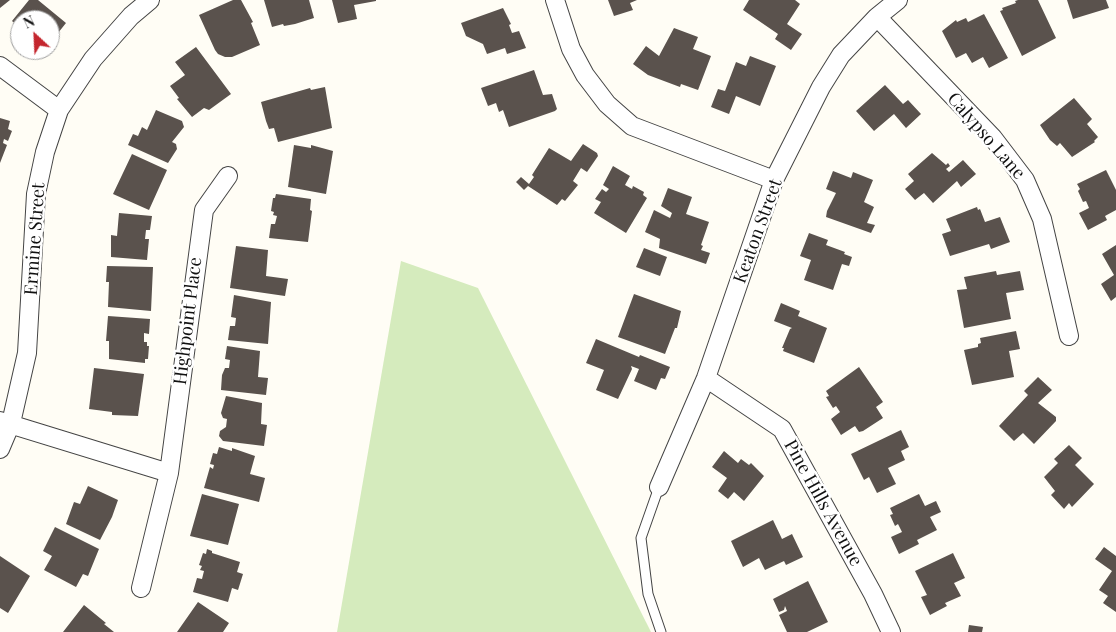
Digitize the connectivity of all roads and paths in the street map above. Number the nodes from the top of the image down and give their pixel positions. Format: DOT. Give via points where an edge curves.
graph roads {
  1 [pos="150,0"];
  2 [pos="555,0"];
  3 [pos="898,0"];
  4 [pos="877,17"];
  5 [pos="0,66"];
  6 [pos="59,110"];
  7 [pos="228,176"];
  8 [pos="774,180"];
  9 [pos="1069,336"];
  10 [pos="706,378"];
  11 [pos="5,422"];
  12 [pos="0,449"];
  13 [pos="169,473"];
  14 [pos="659,487"];
  15 [pos="141,588"];
  16 [pos="661,632"];
  17 [pos="891,632"];
  1 -- 6 [label="street, Ermine Street" via="131,16 93,59"];
  2 -- 8 [label="street" via="571,48 586,75 608,104 632,126"];
  3 -- 4 [label="street, Keaton Street"];
  4 -- 8 [label="street, Keaton Street" via="841,55"];
  4 -- 9 [label="street, Calypso Lane" via="993,138 1025,180 1042,219"];
  5 -- 6 [label="street"];
  6 -- 11 [label="street, Ermine Street" via="36,194 27,354"];
  7 -- 13 [label="street, Highpoint Place" via="204,210"];
  8 -- 10 [label="street, Keaton Street"];
  10 -- 14 [label="street, Keaton Street"];
  10 -- 17 [label="street, Pine Hills Avenue" via="782,429"];
  11 -- 12 [label="street, Ermine Street"];
  11 -- 13 [label="street"];
  13 -- 15 [label="street, Highpoint Place"];
  14 -- 16 [label="lane" via="641,538 648,594"];
}
